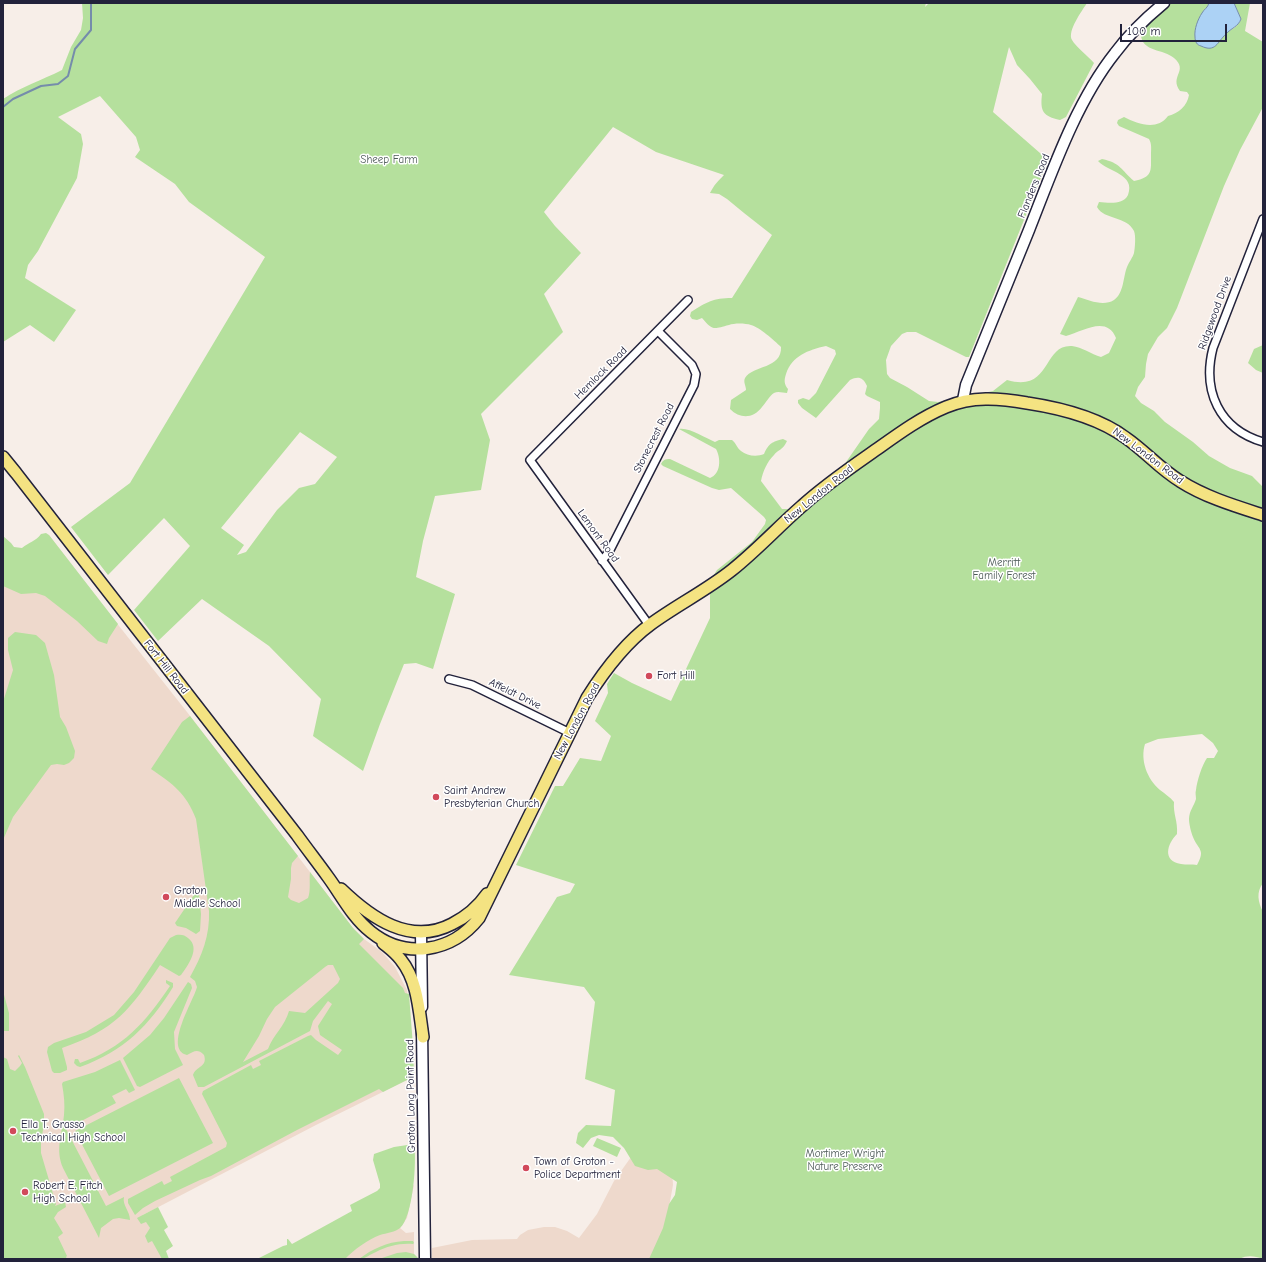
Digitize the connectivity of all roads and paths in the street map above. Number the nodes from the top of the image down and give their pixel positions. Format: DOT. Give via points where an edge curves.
graph roads {
  1 [pos="1164,3"];
  2 [pos="1263,219"];
  3 [pos="688,300"];
  4 [pos="658,331"];
  5 [pos="963,400"];
  6 [pos="1263,442"];
  7 [pos="3,457"];
  8 [pos="530,460"];
  9 [pos="1263,515"];
  10 [pos="602,561"];
  11 [pos="649,625"];
  12 [pos="449,679"];
  13 [pos="570,733"];
  14 [pos="502,870"];
  15 [pos="328,877"];
  16 [pos="372,933"];
  17 [pos="421,933"];
  18 [pos="421,949"];
  19 [pos="423,1037"];
  20 [pos="425,1259"];
  1 -- 5 [label="street, Flanders Road" via="1114,53 1079,111 966,385"];
  2 -- 6 [label="street, Ridgewood Drive" via="1212,348 1209,370 1212,393 1225,419 1243,433"];
  3 -- 4 [label="street, Hemlock Road"];
  4 -- 8 [label="street, Hemlock Road"];
  4 -- 10 [label="street, Stonecrest Road" via="692,365 696,374 694,385"];
  5 -- 9 [label="main road, New London Road" via="1006,400 1048,407 1090,419 1110,427 1192,488 1225,503"];
  5 -- 11 [label="main road, New London Road" via="911,425 860,460 803,505 732,570"];
  7 -- 15 [label="main road, Fort Hill Road"];
  8 -- 10 [label="street, Lemont Road"];
  10 -- 11 [label="street, Lemont Road"];
  11 -- 13 [label="main road, New London Road" via="631,641 598,681"];
  12 -- 13 [label="street, Affeldt Drive" via="472,685"];
  13 -- 14 [label="main road, New London Road"];
  14 -- 17 [label="main road, Fort Hill Road" via="483,899 465,916 436,931"];
  14 -- 18 [label="main road, Fort Hill Road" via="484,910 469,929 444,944"];
  15 -- 16 [label="main road, Fort Hill Road" via="346,905"];
  15 -- 17 [label="main road, Fort Hill Road" via="375,917 397,927"];
  16 -- 18 [label="main road, Fort Hill Road" via="397,945"];
  16 -- 19 [label="main road" via="398,956 408,970 415,987"];
  17 -- 18 [label="street, Groton Long Point Road"];
  18 -- 19 [label="street, Groton Long Point Road"];
  19 -- 20 [label="street, Groton Long Point Road"];
}
